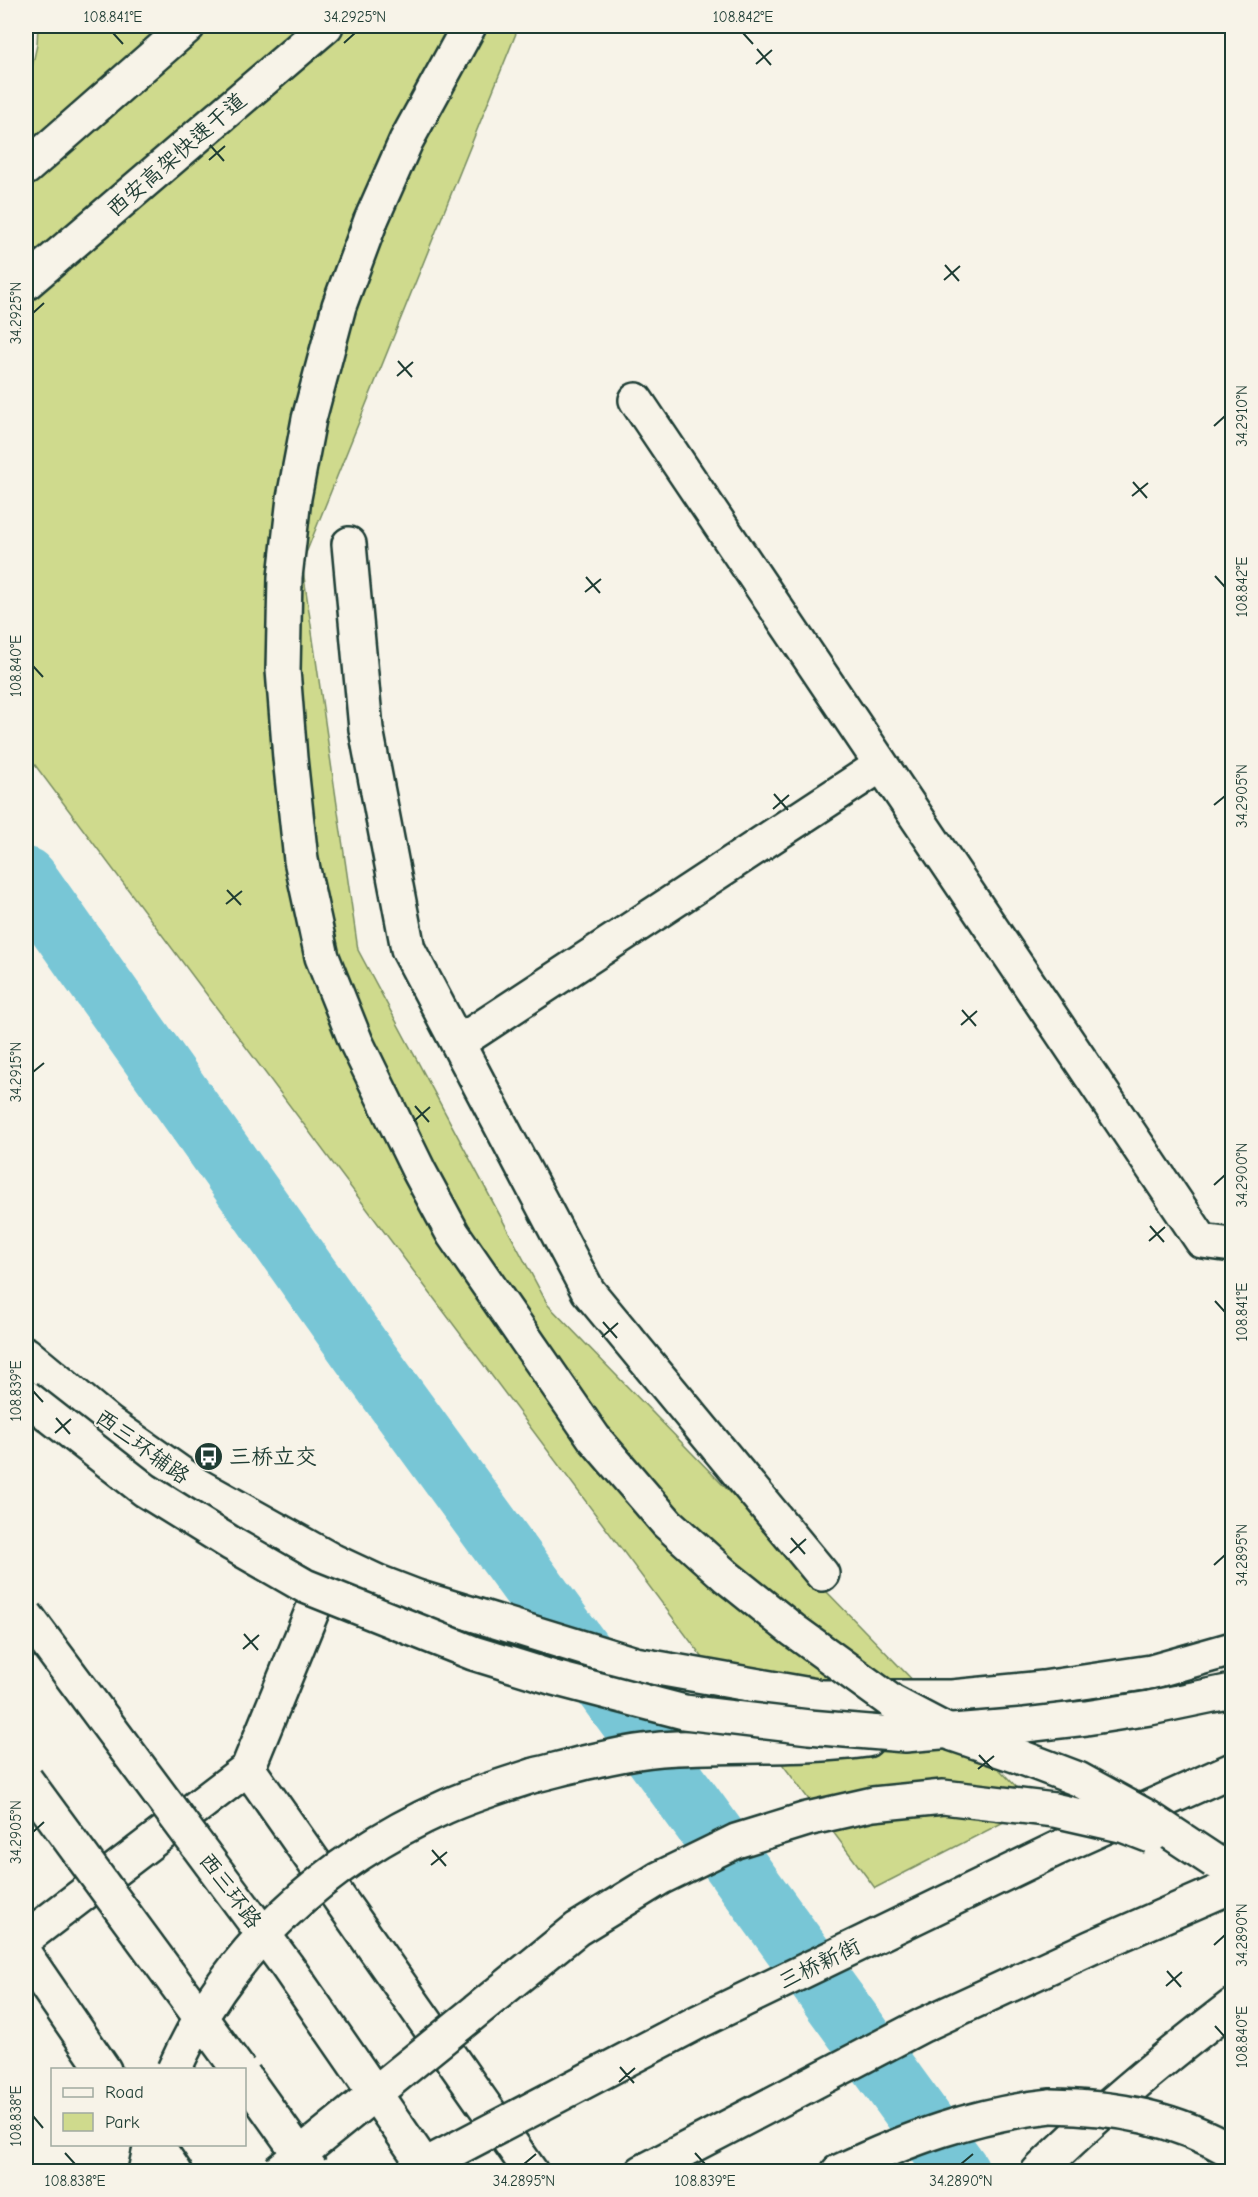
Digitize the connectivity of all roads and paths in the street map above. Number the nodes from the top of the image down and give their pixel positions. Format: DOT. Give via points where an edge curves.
graph roads {
  1 [pos="188,26"];
  2 [pos="326,26"];
  3 [pos="469,26"];
  4 [pos="26,168"];
  5 [pos="26,283"];
  6 [pos="636,400"];
  7 [pos="349,544"];
  8 [pos="881,765"];
  9 [pos="458,1043"];
  10 [pos="1233,1245"];
  11 [pos="26,1354"];
  12 [pos="26,1397"];
  13 [pos="333,1561"];
  14 [pos="822,1574"];
  15 [pos="26,1615"];
  16 [pos="1233,1649"];
  17 [pos="1233,1691"];
  18 [pos="905,1735"];
  19 [pos="248,1768"];
  20 [pos="1233,1770"];
  21 [pos="26,1780"];
  22 [pos="1226,1873"];
  23 [pos="26,1938"];
  24 [pos="26,1956"];
  25 [pos="1233,2006"];
  26 [pos="103,2068"];
  27 [pos="175,2068"];
  28 [pos="239,2068"];
  29 [pos="246,2079"];
  30 [pos="151,2146"];
  31 [pos="157,2146"];
  32 [pos="1233,2151"];
  33 [pos="145,2172"];
  34 [pos="175,2172"];
  35 [pos="278,2172"];
  36 [pos="312,2172"];
  37 [pos="412,2172"];
  38 [pos="429,2172"];
  39 [pos="531,2172"];
  40 [pos="642,2172"];
  41 [pos="838,2172"];
  42 [pos="1038,2172"];
  1 -- 4 [label="main road"];
  2 -- 5 [label="main road, 西安高架快速干道"];
  3 -- 22 [label="main road, bridge" via="406,141 339,306 309,419 294,498 283,670 301,860 322,957 356,1042 453,1234 594,1438 667,1523 793,1630 892,1702 953,1734 1078,1779 1149,1818"];
  6 -- 8 [label="main road"];
  7 -- 9 [label="main road" via="366,729 408,949"];
  8 -- 9 [label="main road"];
  8 -- 10 [label="main road" via="1202,1241"];
  9 -- 14 [label="main road" via="588,1291"];
  11 -- 13 [label="main road, 西三环辅路" via="109,1423 197,1485"];
  12 -- 18 [label="main road, bridge" via="145,1490 284,1574 472,1653 684,1712"];
  13 -- 16 [label="main road, 西三环辅路" via="417,1597 635,1664 822,1697 952,1696 1043,1688 1151,1672"];
  13 -- 19 [label="main road"];
  15 -- 38 [label="main road, 西三环路, bridge" via="287,1965"];
  17 -- 18 [label="main road, bridge" via="1086,1718"];
  18 -- 27 [label="main road, bridge" via="834,1744 660,1749 535,1775 446,1807 364,1850 304,1894 278,1919 226,1978 202,2014"];
  19 -- 23 [label="main road"];
  19 -- 39 [label="main road"];
  20 -- 37 [label="main road, 三桥新街, bridge" via="1056,1849 698,2022"];
  21 -- 28 [label="main road, bridge"];
  22 -- 35 [label="main road, bridge" via="1125,1826 1053,1810 943,1797 873,1804 736,1841 660,1878 577,1929"];
  22 -- 40 [label="main road" via="1092,1947 923,2025"];
  24 -- 26 [label="main road"];
  25 -- 42 [label="main road" via="1083,2127"];
  29 -- 36 [label="main road, bridge"];
  30 -- 33 [label="main road"];
  31 -- 34 [label="main road"];
  32 -- 41 [label="main road, bridge" via="1153,2117 1119,2110 1051,2106 1020,2109 937,2130"];
}
